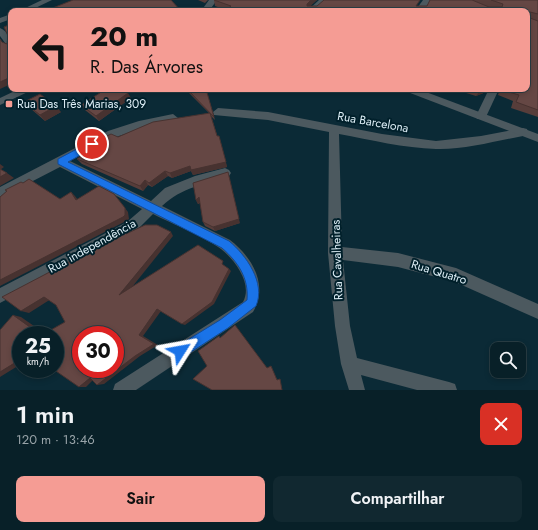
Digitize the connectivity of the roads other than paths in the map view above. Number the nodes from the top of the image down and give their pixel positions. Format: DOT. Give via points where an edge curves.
graph roads {
  1 [pos="48,0"];
  2 [pos="323,0"];
  3 [pos="31,8"];
  4 [pos="314,8"];
  5 [pos="0,30"];
  6 [pos="8,41"];
  7 [pos="21,92"];
  8 [pos="416,92"];
  9 [pos="493,92"];
  10 [pos="0,102"];
  11 [pos="218,112"];
  12 [pos="481,116"];
  13 [pos="173,118"];
  14 [pos="334,128"];
  15 [pos="523,132"];
  16 [pos="538,138"];
  17 [pos="61,162"];
  18 [pos="225,173"];
  19 [pos="0,193"];
  20 [pos="152,208"];
  21 [pos="335,253"];
  22 [pos="0,296"];
  23 [pos="538,312"];
  24 [pos="349,364"];
  25 [pos="121,390"];
  26 [pos="357,390"];
  27 [pos="449,390"];
  1 -- 3 [label="street"];
  2 -- 4 [label="street"];
  5 -- 6 [label="street"];
  7 -- 10 [label="street"];
  8 -- 12 [label="street"];
  9 -- 12 [label="street"];
  11 -- 14 [label="street, Rua Barcelona" via="268,116"];
  12 -- 15 [label="street"];
  13 -- 17 [label="street" via="112,134"];
  14 -- 15 [label="street, Rua Barcelona" via="436,145"];
  14 -- 21 [label="street, Rua Cavalheiras"];
  15 -- 16 [label="street"];
  17 -- 19 [label="street"];
  17 -- 20 [label="street"];
  18 -- 20 [label="street, Rua independência" via="195,181 169,192"];
  20 -- 22 [label="street, Rua independência" via="132,226"];
  20 -- 25 [label="street" via="232,249 246,267 251,282 252,303"];
  21 -- 23 [label="street, Rua Quatro" via="398,260 456,275"];
  21 -- 24 [label="street, Rua Cavalheiras" via="338,300"];
  24 -- 26 [label="street, Rua Cavalheiras"];
  24 -- 27 [label="street"];
}
